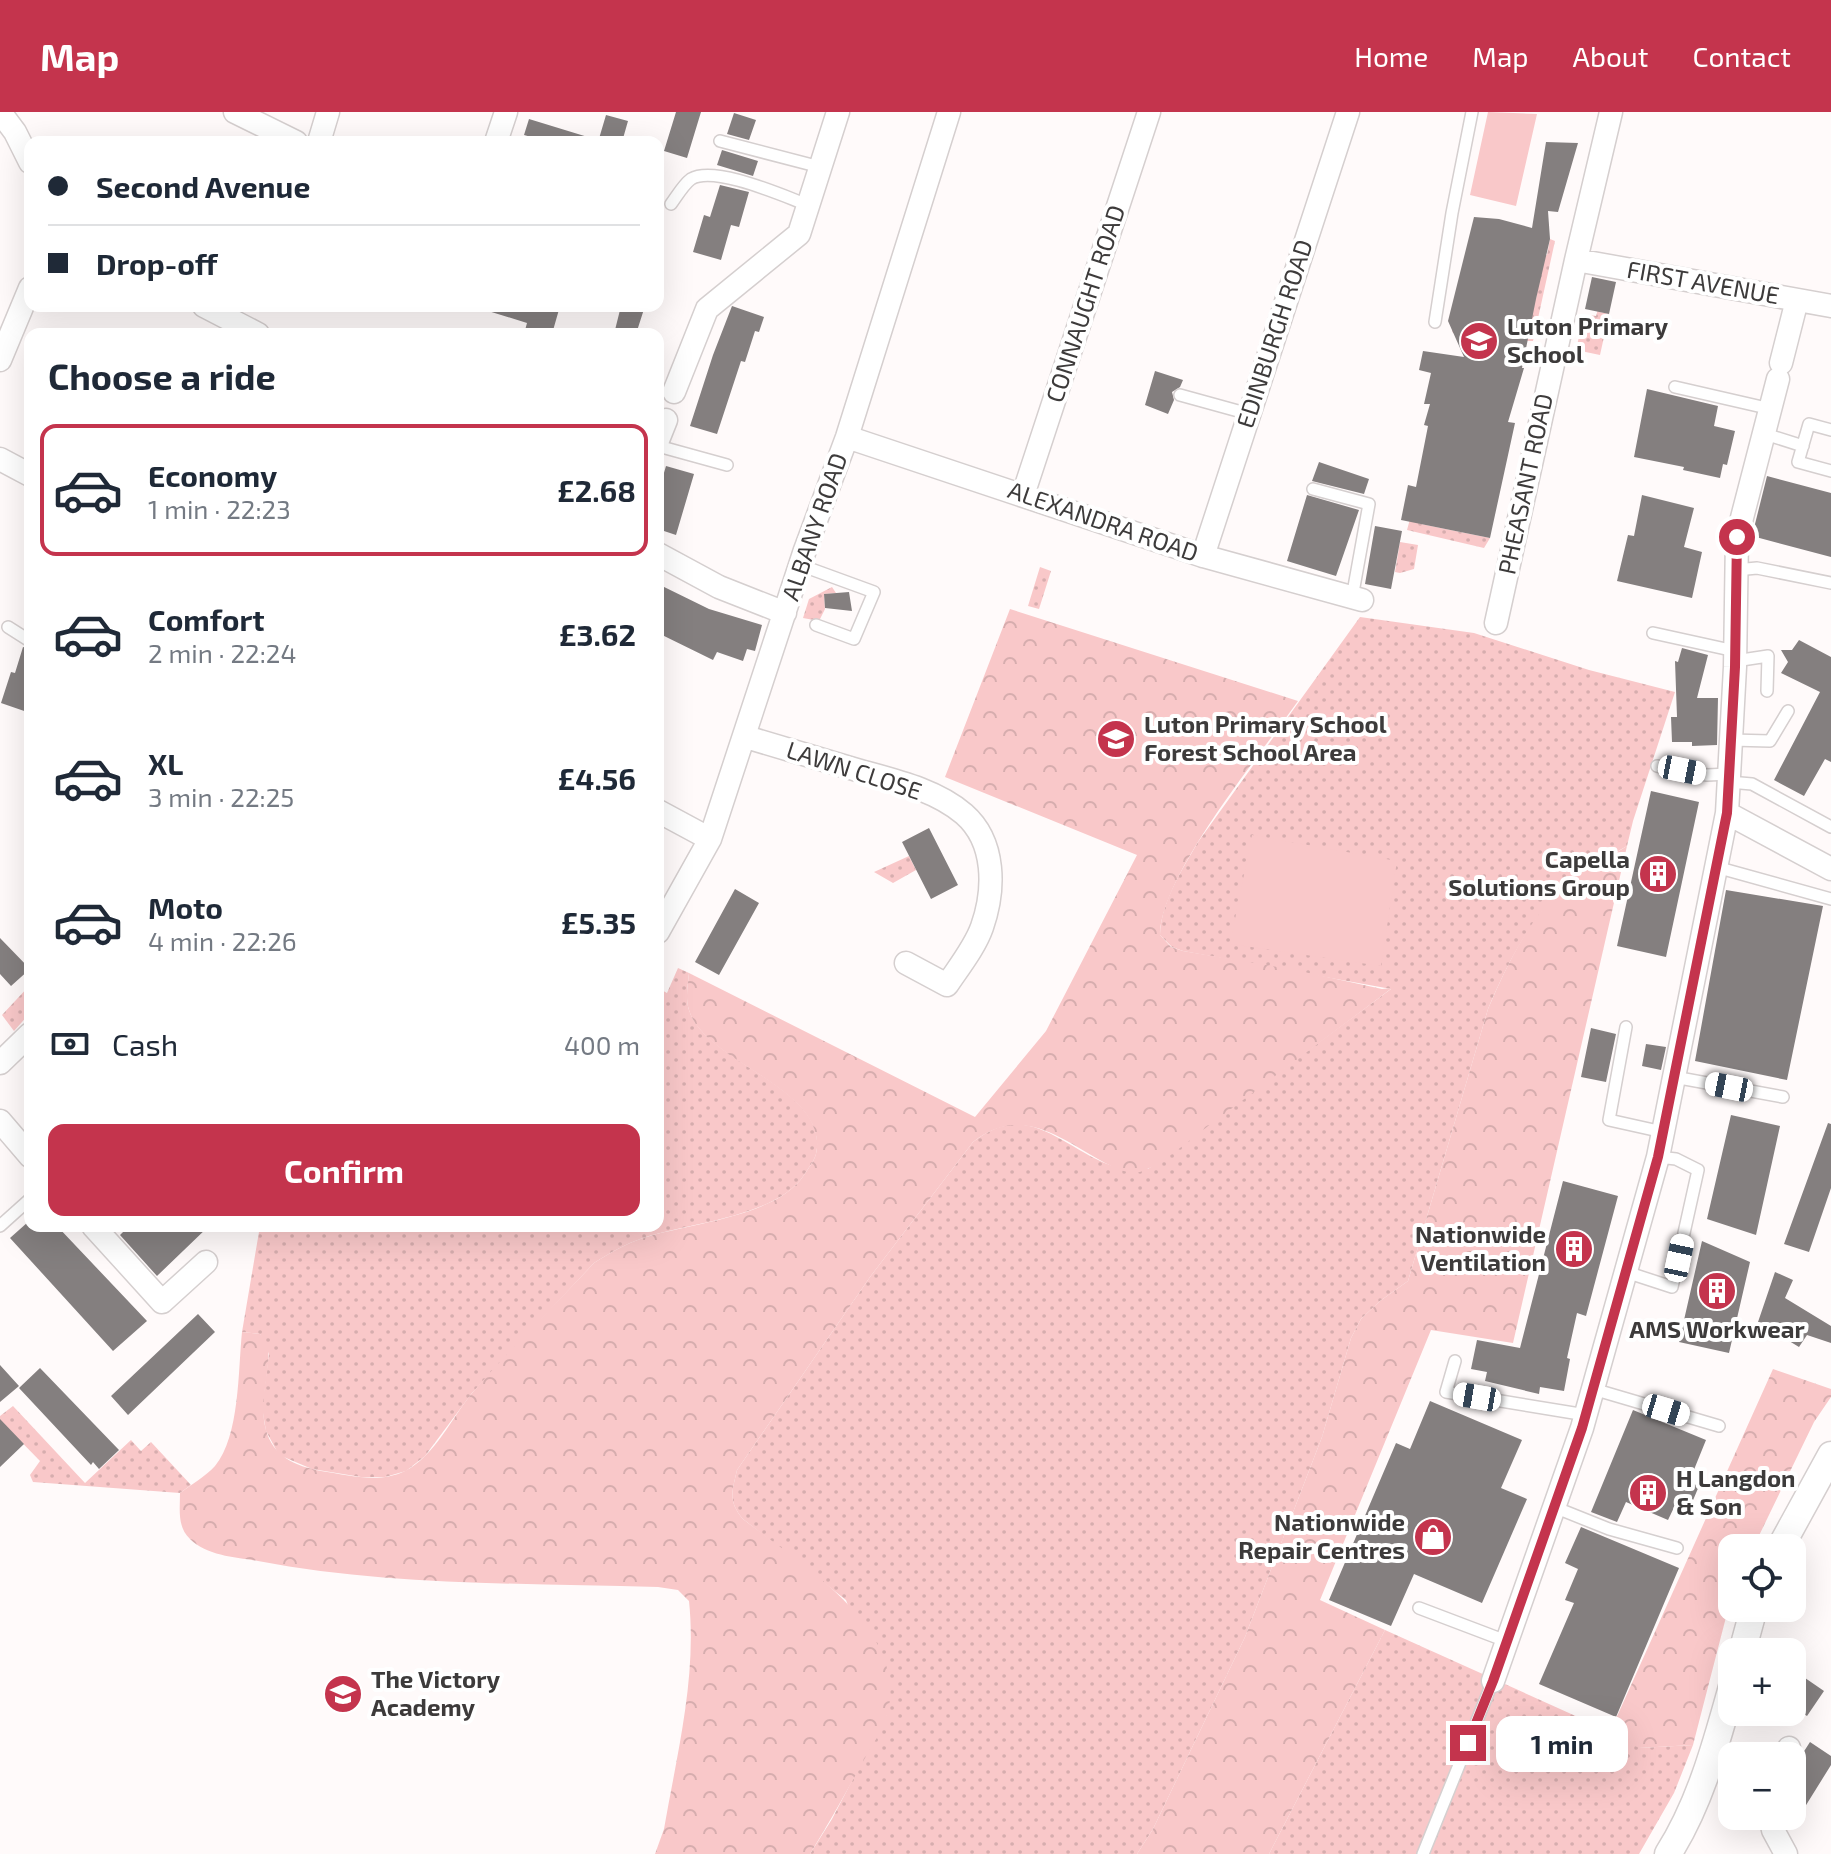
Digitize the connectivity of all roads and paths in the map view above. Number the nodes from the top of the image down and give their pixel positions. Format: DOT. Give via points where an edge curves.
graph roads {
  1 [pos="0,112"];
  2 [pos="235,112"];
  3 [pos="328,112"];
  4 [pos="506,112"];
  5 [pos="838,112"];
  6 [pos="949,112"];
  7 [pos="1149,112"];
  8 [pos="1348,112"];
  9 [pos="1472,112"];
  10 [pos="1611,112"];
  11 [pos="284,136"];
  12 [pos="321,136"];
  13 [pos="500,136"];
  14 [pos="720,141"];
  15 [pos="24,150"];
  16 [pos="820,167"];
  17 [pos="671,204"];
  18 [pos="808,205"];
  19 [pos="1576,260"];
  20 [pos="1797,300"];
  21 [pos="24,302"];
  22 [pos="1831,306"];
  23 [pos="216,312"];
  24 [pos="1435,322"];
  25 [pos="246,328"];
  26 [pos="0,360"];
  27 [pos="1675,387"];
  28 [pos="674,392"];
  29 [pos="1180,395"];
  30 [pos="1771,409"];
  31 [pos="1249,414"];
  32 [pos="1831,430"];
  33 [pos="1765,434"];
  34 [pos="664,436"];
  35 [pos="847,437"];
  36 [pos="1803,446"];
  37 [pos="0,459"];
  38 [pos="727,465"];
  39 [pos="1831,471"];
  40 [pos="24,472"];
  41 [pos="1313,489"];
  42 [pos="1023,495"];
  43 [pos="1203,556"];
  44 [pos="664,557"];
  45 [pos="800,565"];
  46 [pos="1736,570"];
  47 [pos="1831,583"];
  48 [pos="1357,599"];
  49 [pos="785,613"];
  50 [pos="1496,623"];
  51 [pos="816,625"];
  52 [pos="8,627"];
  53 [pos="1653,633"];
  54 [pos="24,637"];
  55 [pos="1735,656"];
  56 [pos="1767,691"];
  57 [pos="1788,711"];
  58 [pos="746,737"];
  59 [pos="1731,740"];
  60 [pos="1657,766"];
  61 [pos="1729,778"];
  62 [pos="1727,813"];
  63 [pos="664,814"];
  64 [pos="1831,827"];
  65 [pos="710,839"];
  66 [pos="1716,867"];
  67 [pos="1831,869"];
  68 [pos="1831,899"];
  69 [pos="664,921"];
  70 [pos="906,963"];
  71 [pos="1626,1027"];
  72 [pos="24,1040"];
  73 [pos="0,1063"];
  74 [pos="1674,1077"];
  75 [pos="1783,1097"];
  76 [pos="0,1121"];
  77 [pos="1663,1132"];
  78 [pos="24,1149"];
  79 [pos="1658,1157"];
  80 [pos="24,1204"];
  81 [pos="0,1226"];
  82 [pos="98,1232"];
  83 [pos="206,1262"];
  84 [pos="1626,1272"];
  85 [pos="1455,1361"];
  86 [pos="1593,1389"];
  87 [pos="1586,1415"];
  88 [pos="1719,1426"];
  89 [pos="1831,1455"];
  90 [pos="1554,1507"];
  91 [pos="1788,1534"];
  92 [pos="1677,1548"];
  93 [pos="1419,1608"];
  94 [pos="1506,1641"];
  95 [pos="1493,1681"];
  96 [pos="1720,1726"];
  97 [pos="1773,1830"];
  98 [pos="1423,1854"];
  99 [pos="1668,1854"];
  100 [pos="1786,1854"];
  1 -- 15 [label="street"];
  2 -- 11 [label="street"];
  3 -- 12 [label="street"];
  4 -- 13 [label="street"];
  5 -- 16 [label="street"];
  6 -- 35 [label="street, ALBANY ROAD"];
  7 -- 42 [label="street, CONNAUGHT ROAD"];
  8 -- 31 [label="street, EDINBURGH ROAD"];
  9 -- 24 [label="lane"];
  10 -- 19 [label="street, PHEASANT ROAD"];
  14 -- 16 [label="lane"];
  16 -- 18 [label="street"];
  17 -- 18 [label="lane" via="692,179 717,176"];
  18 -- 28 [label="street" via="799,234 707,309"];
  19 -- 20 [label="street, FIRST AVENUE"];
  19 -- 50 [label="street, PHEASANT ROAD"];
  20 -- 22 [label="street, FIRST AVENUE"];
  20 -- 30 [label="street"];
  21 -- 26 [label="street"];
  23 -- 25 [label="street"];
  27 -- 30 [label="lane"];
  29 -- 31 [label="lane"];
  30 -- 33 [label="street"];
  31 -- 43 [label="street, EDINBURGH ROAD"];
  32 -- 36 [label="lane" via="1809,424"];
  33 -- 36 [label="lane"];
  33 -- 46 [label="street" via="1737,537"];
  34 -- 38 [label="lane"];
  35 -- 42 [label="street, ALEXANDRA ROAD"];
  35 -- 45 [label="street, ALBANY ROAD"];
  36 -- 39 [label="lane" via="1798,462"];
  37 -- 40 [label="street"];
  41 -- 48 [label="lane" via="1369,504"];
  42 -- 43 [label="street, ALEXANDRA ROAD"];
  43 -- 48 [label="street, ALEXANDRA ROAD"];
  44 -- 49 [label="street" via="719,587"];
  45 -- 49 [label="street, ALBANY ROAD"];
  45 -- 51 [label="lane" via="874,592 854,639"];
  46 -- 47 [label="lane" via="1757,568"];
  46 -- 55 [label="street"];
  49 -- 58 [label="street, ALBANY ROAD"];
  52 -- 54 [label="lane"];
  53 -- 55 [label="lane"];
  55 -- 56 [label="lane" via="1768,656"];
  55 -- 59 [label="street"];
  57 -- 59 [label="lane" via="1770,741"];
  58 -- 65 [label="street, ALBANY ROAD"];
  58 -- 70 [label="street, LAWN CLOSE" via="901,783 961,812 975,826 991,871 981,930 947,985"];
  59 -- 61 [label="street"];
  60 -- 61 [label="lane"];
  61 -- 62 [label="street"];
  61 -- 64 [label="lane" via="1752,784"];
  62 -- 66 [label="street"];
  62 -- 67 [label="street"];
  63 -- 65 [label="street"];
  65 -- 69 [label="street, ALBANY ROAD"];
  66 -- 68 [label="lane"];
  66 -- 74 [label="street"];
  71 -- 77 [label="lane" via="1609,1120"];
  72 -- 73 [label="street"];
  74 -- 75 [label="lane"];
  74 -- 77 [label="street"];
  76 -- 78 [label="street"];
  77 -- 79 [label="street"];
  79 -- 84 [label="street"];
  79 -- 84 [label="lane" via="1698,1170 1672,1287"];
  80 -- 81 [label="lane"];
  82 -- 83 [label="street" via="162,1302"];
  84 -- 86 [label="street"];
  85 -- 87 [label="lane" via="1446,1392"];
  86 -- 87 [label="street"];
  86 -- 88 [label="lane"];
  87 -- 90 [label="street"];
  89 -- 91 [label="street"];
  90 -- 92 [label="lane"];
  90 -- 94 [label="street"];
  93 -- 94 [label="lane"];
  94 -- 95 [label="street"];
  95 -- 98 [label="lane"];
  96 -- 99 [label="street" via="1701,1786"];
  97 -- 100 [label="street"];
}
